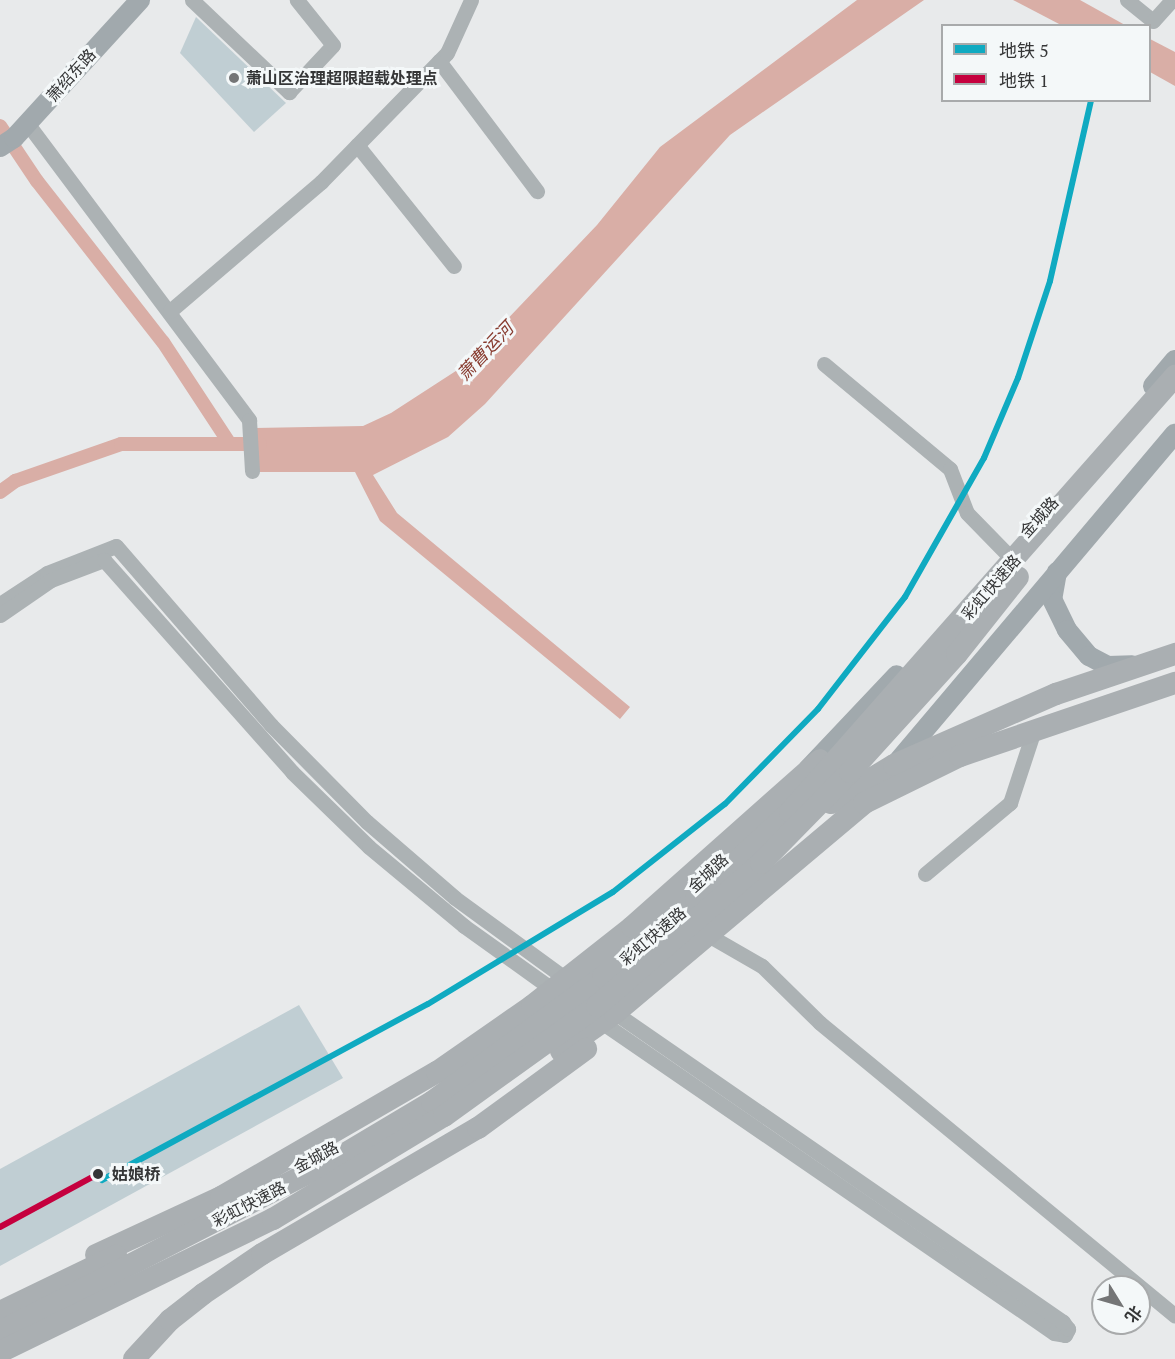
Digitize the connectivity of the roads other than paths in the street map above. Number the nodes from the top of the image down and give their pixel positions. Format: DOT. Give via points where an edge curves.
graph roads {
  1 [pos="140,0"];
  2 [pos="192,0"];
  3 [pos="297,0"];
  4 [pos="471,0"];
  5 [pos="1127,0"];
  6 [pos="1172,0"];
  7 [pos="439,61"];
  8 [pos="27,123"];
  9 [pos="7,143"];
  10 [pos="357,145"];
  11 [pos="537,191"];
  12 [pos="454,266"];
  13 [pos="170,311"];
  14 [pos="1175,360"];
  15 [pos="824,364"];
  16 [pos="1175,376"];
  17 [pos="1175,398"];
  18 [pos="1175,434"];
  19 [pos="252,471"];
  20 [pos="1007,554"];
  21 [pos="1058,568"];
  22 [pos="0,604"];
  23 [pos="0,615"];
  24 [pos="957,654"];
  25 [pos="1175,654"];
  26 [pos="1135,665"];
  27 [pos="1175,683"];
  28 [pos="903,688"];
  29 [pos="1034,730"];
  30 [pos="894,765"];
  31 [pos="864,803"];
  32 [pos="925,874"];
  33 [pos="707,877"];
  34 [pos="715,939"];
  35 [pos="568,990"];
  36 [pos="609,1018"];
  37 [pos="0,1300"];
  38 [pos="0,1312"];
  39 [pos="1175,1316"];
  40 [pos="1059,1328"];
  41 [pos="0,1332"];
  42 [pos="0,1352"];
  43 [pos="21,1359"];
  44 [pos="134,1359"];
  1 -- 8 [label="main road, 萧绍东路"];
  2 -- 3 [label="street" via="289,92 333,45"];
  4 -- 7 [label="street"];
  5 -- 6 [label="street" via="1153,21"];
  7 -- 10 [label="street"];
  7 -- 11 [label="street"];
  8 -- 9 [label="main road, 萧绍东路"];
  8 -- 13 [label="street"];
  10 -- 12 [label="street"];
  10 -- 13 [label="street" via="321,182"];
  13 -- 19 [label="street" via="249,420"];
  14 -- 20 [label="main road, 金城路"];
  15 -- 20 [label="street" via="950,469 966,513"];
  16 -- 28 [label="highway, 彩虹快速路"];
  17 -- 24 [label="highway, 彩虹快速路"];
  18 -- 21 [label="main road"];
  20 -- 33 [label="main road, 金城路"];
  21 -- 26 [label="main road" via="1052,599 1067,630 1089,656 1108,666"];
  21 -- 30 [label="main road"];
  22 -- 35 [label="street" via="47,573 116,546 271,725 367,822"];
  23 -- 35 [label="street" via="51,580 104,560 292,772 369,847 464,926"];
  24 -- 34 [label="highway" via="878,758"];
  24 -- 42 [label="highway, 彩虹快速路" via="761,863 597,1006 503,1076 273,1219"];
  25 -- 26 [label="highway"];
  26 -- 30 [label="highway"];
  27 -- 29 [label="highway"];
  28 -- 37 [label="highway" via="632,927 532,1006 437,1072 221,1197"];
  28 -- 41 [label="highway, 彩虹快速路" via="790,812 696,899 603,977 488,1063 343,1155"];
  29 -- 31 [label="highway" via="960,756"];
  29 -- 32 [label="street" via="1010,803"];
  30 -- 31 [label="main road"];
  30 -- 33 [label="highway"];
  31 -- 36 [label="highway"];
  33 -- 35 [label="highway, 金城路"];
  34 -- 39 [label="street" via="762,966 820,1023"];
  34 -- 44 [label="highway" via="674,980 478,1128 262,1254 170,1320"];
  35 -- 36 [label="street"];
  35 -- 38 [label="highway, 金城路" via="441,1081 330,1151"];
  36 -- 40 [label="street"];
  36 -- 43 [label="highway" via="417,1148 296,1216"];
}
